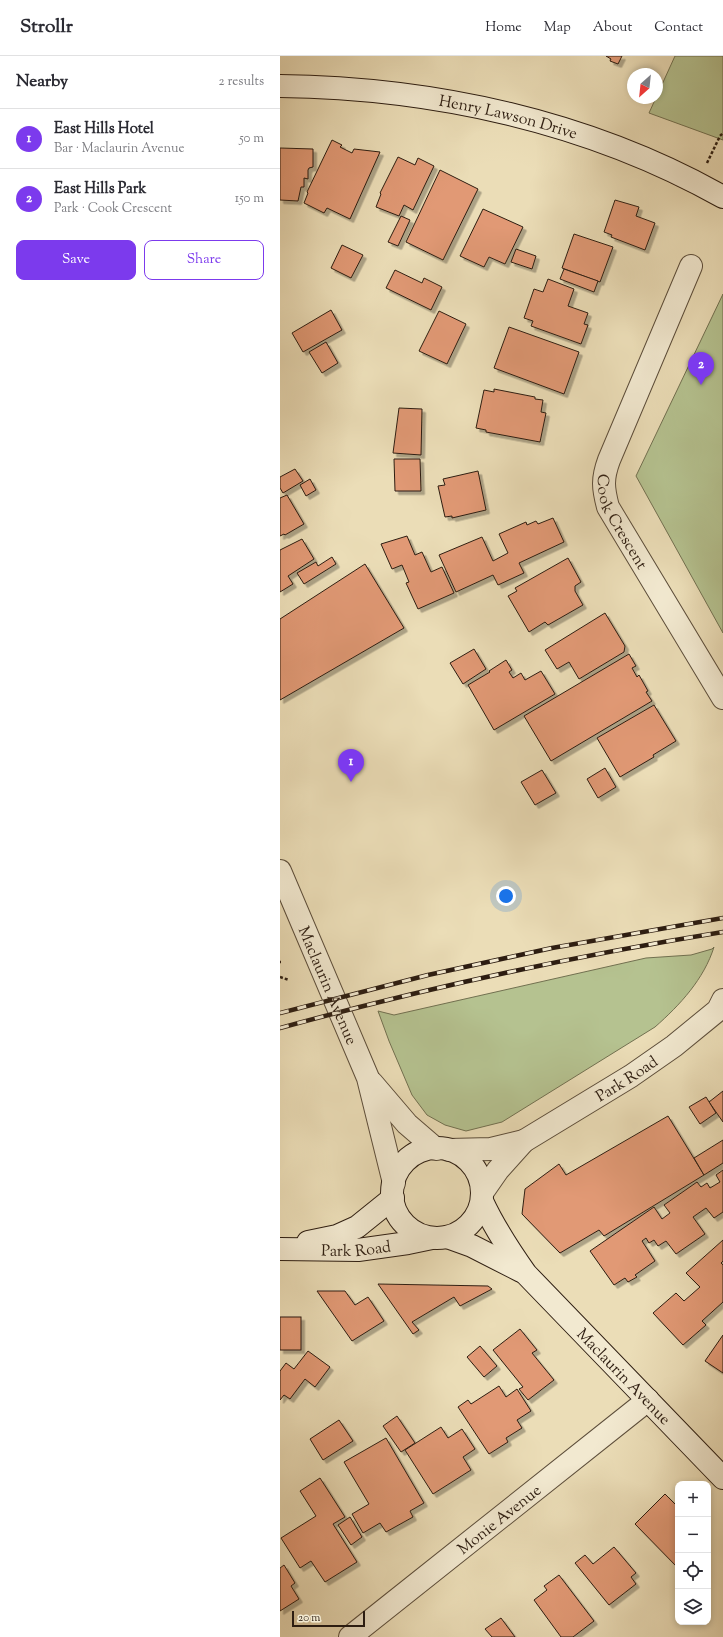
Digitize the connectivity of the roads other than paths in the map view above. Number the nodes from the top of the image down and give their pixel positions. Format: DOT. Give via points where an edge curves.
graph roads {
  1 [pos="280,86"];
  2 [pos="723,197"];
  3 [pos="690,266"];
  4 [pos="723,698"];
  5 [pos="280,871"];
  6 [pos="721,1007"];
  7 [pos="368,1078"];
  8 [pos="524,1141"];
  9 [pos="443,1149"];
  10 [pos="393,1190"];
  11 [pos="482,1197"];
  12 [pos="439,1238"];
  13 [pos="280,1249"];
  14 [pos="526,1274"];
  15 [pos="648,1400"];
  16 [pos="723,1478"];
  17 [pos="350,1637"];
  1 -- 2 [label="street, Henry Lawson Drive" via="383,92 493,109 588,137 640,157"];
  3 -- 4 [label="street, Cook Crescent" via="609,460 604,475 603,491 608,507"];
  5 -- 7 [label="street, Maclaurin Avenue"];
  6 -- 8 [label="street, Park Road" via="674,1046 631,1076"];
  7 -- 9 [label="street, Maclaurin Avenue" via="407,1124"];
  7 -- 10 [label="street, Maclaurin Avenue"];
  8 -- 9 [label="street, Park Road" via="491,1149"];
  8 -- 11 [label="street, Park Road" via="498,1170"];
  9 -- 10 [label="street" via="424,1150 405,1162 398,1172"];
  9 -- 11 [label="street" via="462,1156 473,1166 480,1179"];
  10 -- 12 [label="street" via="397,1212 405,1225 417,1234"];
  10 -- 13 [label="street, Park Road" via="357,1227 337,1236"];
  11 -- 12 [label="street" via="478,1213 470,1225 459,1233"];
  11 -- 14 [label="street, Maclaurin Avenue" via="499,1236"];
  12 -- 13 [label="street, Park Road" via="358,1250"];
  12 -- 14 [label="street, Maclaurin Avenue" via="485,1252"];
  14 -- 15 [label="street, Maclaurin Avenue"];
  15 -- 16 [label="street, Maclaurin Avenue"];
  15 -- 17 [label="street, Monie Avenue"];
}
